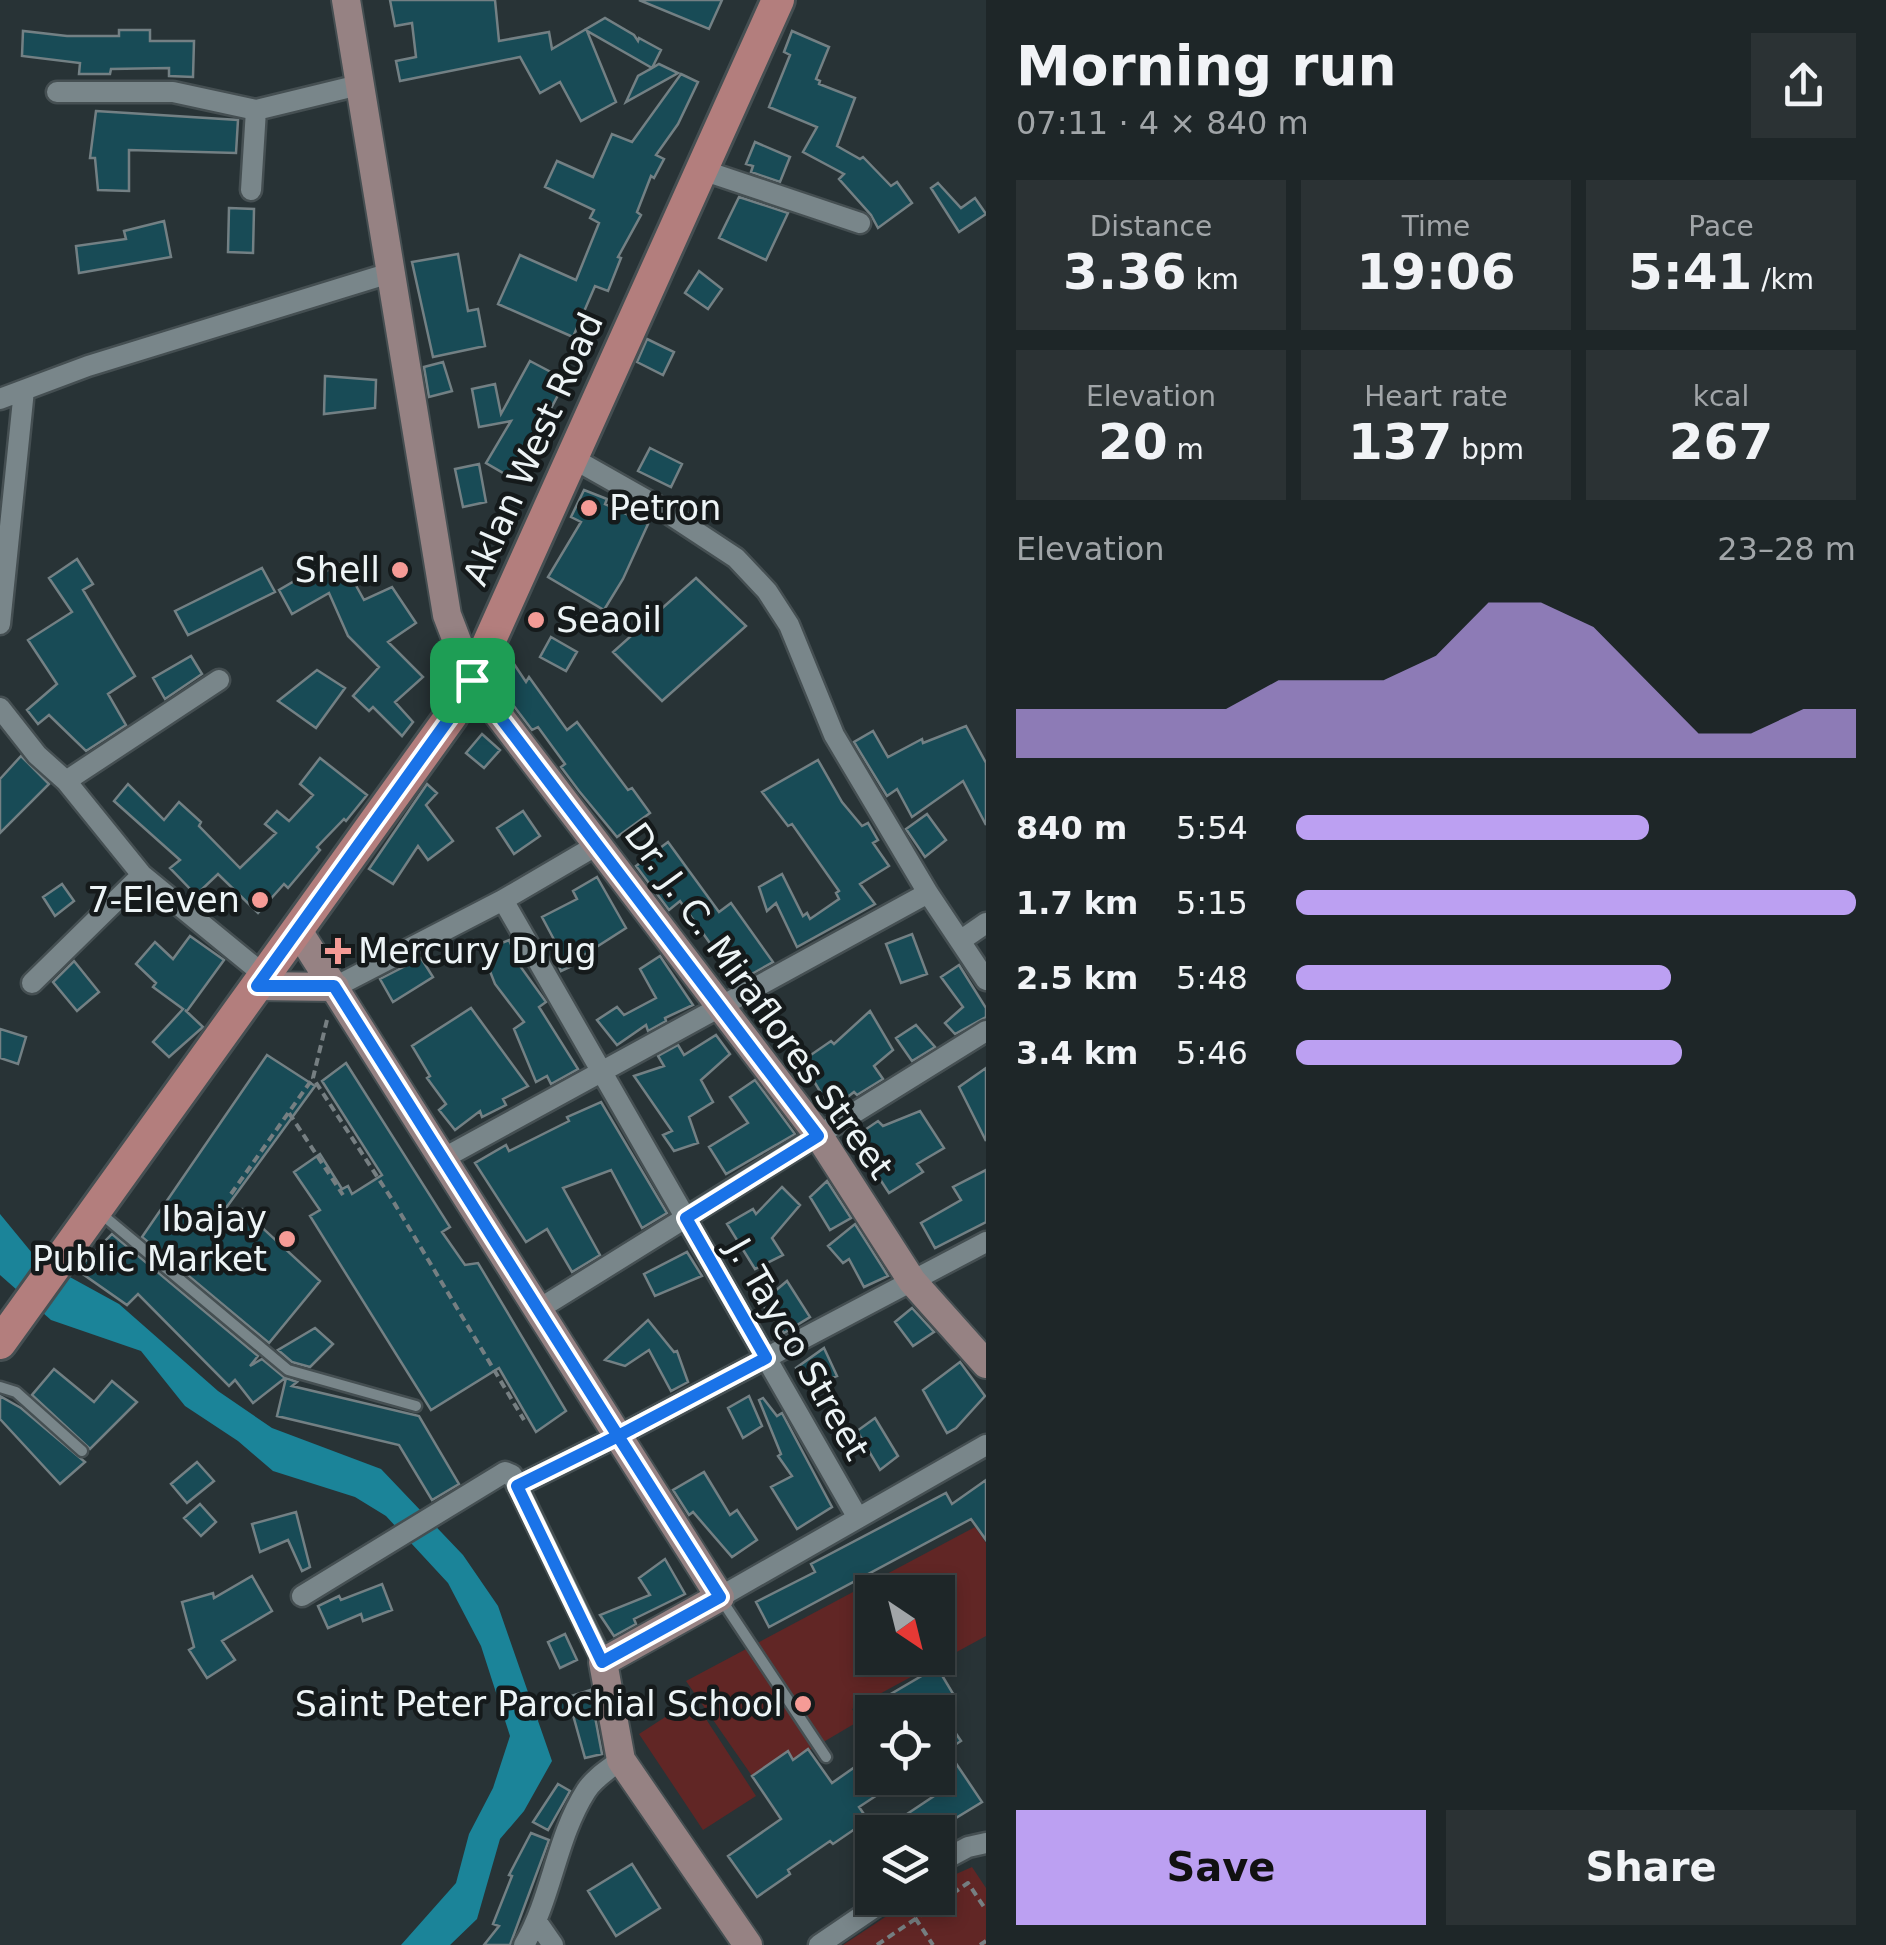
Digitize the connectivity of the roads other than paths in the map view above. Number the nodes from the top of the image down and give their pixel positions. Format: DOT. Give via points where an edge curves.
graph roads {
  1 [pos="346,0"];
  2 [pos="778,0"];
  3 [pos="358,85"];
  4 [pos="57,92"];
  5 [pos="256,110"];
  6 [pos="702,170"];
  7 [pos="251,190"];
  8 [pos="860,223"];
  9 [pos="390,273"];
  10 [pos="24,390"];
  11 [pos="0,399"];
  12 [pos="574,458"];
  13 [pos="3,567"];
  14 [pos="0,624"];
  15 [pos="219,680"];
  16 [pos="472,680"];
  17 [pos="0,708"];
  18 [pos="66,781"];
  19 [pos="598,844"];
  20 [pos="142,875"];
  21 [pos="928,892"];
  22 [pos="502,900"];
  23 [pos="986,923"];
  24 [pos="297,929"];
  25 [pos="960,942"];
  26 [pos="260,980"];
  27 [pos="986,980"];
  28 [pos="32,983"];
  29 [pos="334,986"];
  30 [pos="721,1007"];
  31 [pos="986,1032"];
  32 [pos="602,1072"];
  33 [pos="818,1136"];
  34 [pos="444,1158"];
  35 [pos="96,1209"];
  36 [pos="686,1218"];
  37 [pos="986,1242"];
  38 [pos="912,1281"];
  39 [pos="539,1309"];
  40 [pos="9,1330"];
  41 [pos="766,1358"];
  42 [pos="986,1364"];
  43 [pos="0,1387"];
  44 [pos="416,1406"];
  45 [pos="618,1436"];
  46 [pos="986,1446"];
  47 [pos="82,1451"];
  48 [pos="517,1486"];
  49 [pos="858,1518"];
  50 [pos="302,1596"];
  51 [pos="720,1597"];
  52 [pos="602,1662"];
  53 [pos="826,1757"];
  54 [pos="621,1760"];
  55 [pos="986,1843"];
  56 [pos="955,1854"];
  57 [pos="863,1915"];
  58 [pos="537,1922"];
  59 [pos="524,1945"];
  60 [pos="554,1945"];
  61 [pos="748,1945"];
  62 [pos="819,1945"];
  1 -- 3 [label="street, Dr. J. C. Miraflores Street"];
  2 -- 6 [label="main road, Aklan West Road"];
  3 -- 5 [label="street"];
  3 -- 9 [label="street, Dr. J. C. Miraflores Street"];
  4 -- 5 [label="street" via="173,92"];
  5 -- 7 [label="street"];
  6 -- 8 [label="street"];
  6 -- 12 [label="main road, Aklan West Road"];
  9 -- 10 [label="street"];
  9 -- 16 [label="street, Dr. J. C. Miraflores Street" via="447,615"];
  10 -- 11 [label="street"];
  10 -- 13 [label="street"];
  12 -- 16 [label="main road, Aklan West Road"];
  12 -- 21 [label="street" via="736,558 767,591 789,626 834,735"];
  13 -- 14 [label="street"];
  15 -- 18 [label="street"];
  16 -- 19 [label="street, Dr. J. C. Miraflores Street"];
  16 -- 24 [label="main road, Aklan West Road"];
  17 -- 18 [label="street"];
  18 -- 20 [label="street"];
  19 -- 22 [label="street"];
  19 -- 30 [label="street, Dr. J. C. Miraflores Street"];
  20 -- 26 [label="street"];
  20 -- 28 [label="street"];
  21 -- 25 [label="street"];
  21 -- 30 [label="street"];
  22 -- 29 [label="street"];
  22 -- 32 [label="street, J. Tayco Street"];
  23 -- 25 [label="street"];
  24 -- 26 [label="main road, Aklan West Road"];
  24 -- 29 [label="street"];
  25 -- 27 [label="street"];
  26 -- 29 [label="street"];
  26 -- 35 [label="main road, Aklan West Road"];
  29 -- 34 [label="street"];
  30 -- 32 [label="street"];
  30 -- 33 [label="street, Dr. J. C. Miraflores Street"];
  31 -- 33 [label="street"];
  32 -- 34 [label="street"];
  32 -- 36 [label="street, J. Tayco Street"];
  33 -- 36 [label="street"];
  33 -- 38 [label="street, Dr. J. C. Miraflores Street"];
  34 -- 39 [label="street"];
  35 -- 40 [label="main road, Aklan West Road"];
  35 -- 44 [label="lane" via="288,1370"];
  36 -- 39 [label="street"];
  36 -- 41 [label="street, J. Tayco Street"];
  37 -- 38 [label="street"];
  38 -- 41 [label="street"];
  38 -- 42 [label="street, Dr. J. C. Miraflores Street"];
  39 -- 45 [label="street"];
  41 -- 45 [label="street"];
  41 -- 49 [label="street, J. Tayco Street"];
  43 -- 47 [label="lane" via="16,1392"];
  45 -- 48 [label="street"];
  45 -- 51 [label="street"];
  46 -- 49 [label="street"];
  48 -- 50 [label="street" via="505,1472"];
  48 -- 52 [label="street"];
  49 -- 51 [label="street"];
  51 -- 52 [label="street"];
  51 -- 53 [label="lane"];
  52 -- 54 [label="street"];
  54 -- 58 [label="street" via="580,1802"];
  54 -- 61 [label="street"];
  55 -- 56 [label="street"];
  57 -- 62 [label="street"];
  58 -- 59 [label="street"];
  58 -- 60 [label="street"];
}
